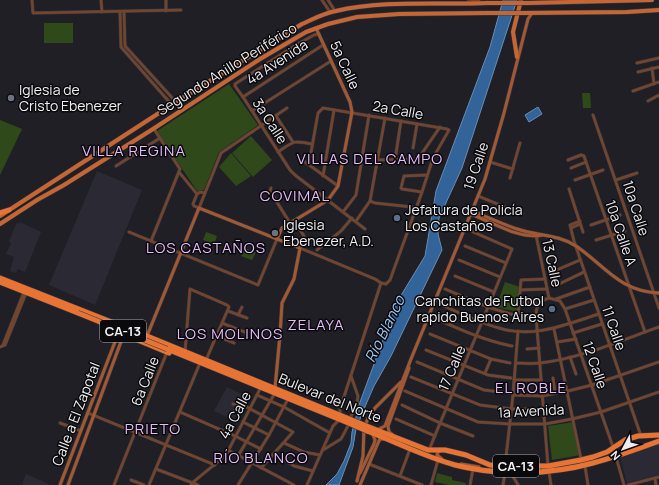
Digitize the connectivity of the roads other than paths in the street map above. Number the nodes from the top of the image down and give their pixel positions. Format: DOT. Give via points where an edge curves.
graph roads {
  1 [pos="32,0"];
  2 [pos="101,0"];
  3 [pos="166,0"];
  4 [pos="322,0"];
  5 [pos="328,0"];
  6 [pos="479,0"];
  7 [pos="521,0"];
  8 [pos="538,0"];
  9 [pos="652,0"];
  10 [pos="530,2"];
  11 [pos="545,2"];
  12 [pos="460,4"];
  13 [pos="181,10"];
  14 [pos="659,10"];
  15 [pos="166,11"];
  16 [pos="335,11"];
  17 [pos="102,12"];
  18 [pos="120,12"];
  19 [pos="124,12"];
  20 [pos="330,12"];
  21 [pos="523,13"];
  22 [pos="532,13"];
  23 [pos="528,19"];
  24 [pos="316,28"];
  25 [pos="319,34"];
  26 [pos="323,45"];
  27 [pos="262,49"];
  28 [pos="129,50"];
  29 [pos="126,53"];
  30 [pos="256,53"];
  31 [pos="266,55"];
  32 [pos="517,57"];
  33 [pos="659,58"];
  34 [pos="260,59"];
  35 [pos="331,61"];
  36 [pos="637,63"];
  37 [pos="659,67"];
  38 [pos="652,68"];
  39 [pos="638,72"];
  40 [pos="659,82"];
  41 [pos="654,84"];
  42 [pos="632,91"];
  43 [pos="659,95"];
  44 [pos="243,97"];
  45 [pos="648,101"];
  46 [pos="176,102"];
  47 [pos="172,105"];
  48 [pos="287,108"];
  49 [pos="334,110"];
  50 [pos="252,111"];
  51 [pos="352,112"];
  52 [pos="369,115"];
  53 [pos="593,115"];
  54 [pos="276,116"];
  55 [pos="385,118"];
  56 [pos="401,121"];
  57 [pos="417,124"];
  58 [pos="261,126"];
  59 [pos="440,127"];
  60 [pos="153,128"];
  61 [pos="160,138"];
  62 [pos="293,142"];
  63 [pos="520,143"];
  64 [pos="312,144"];
  65 [pos="413,148"];
  66 [pos="278,152"];
  67 [pos="301,159"];
  68 [pos="378,160"];
  69 [pos="395,160"];
  70 [pos="568,160"];
  71 [pos="490,162"];
  72 [pos="586,162"];
  73 [pos="309,164"];
  74 [pos="116,166"];
  75 [pos="571,168"];
  76 [pos="513,169"];
  77 [pos="603,170"];
  78 [pos="180,171"];
  79 [pos="637,173"];
  80 [pos="590,174"];
  81 [pos="428,175"];
  82 [pos="323,176"];
  83 [pos="510,178"];
  84 [pos="60,179"];
  85 [pos="576,180"];
  86 [pos="616,180"];
  87 [pos="64,185"];
  88 [pos="338,186"];
  89 [pos="271,188"];
  90 [pos="569,189"];
  91 [pos="422,192"];
  92 [pos="205,193"];
  93 [pos="197,194"];
  94 [pos="478,196"];
  95 [pos="328,200"];
  96 [pos="370,201"];
  97 [pos="412,207"];
  98 [pos="199,208"];
  99 [pos="9,210"];
  100 [pos="343,212"];
  101 [pos="471,212"];
  102 [pos="522,214"];
  103 [pos="0,215"];
  104 [pos="620,215"];
  105 [pos="352,218"];
  106 [pos="294,220"];
  107 [pos="606,220"];
  108 [pos="356,221"];
  109 [pos="290,223"];
  110 [pos="580,223"];
  111 [pos="0,224"];
  112 [pos="591,225"];
  113 [pos="366,229"];
  114 [pos="471,231"];
  115 [pos="625,231"];
  116 [pos="129,232"];
  117 [pos="583,232"];
  118 [pos="536,235"];
  119 [pos="611,236"];
  120 [pos="277,239"];
  121 [pos="596,240"];
  122 [pos="151,241"];
  123 [pos="575,245"];
  124 [pos="465,246"];
  125 [pos="300,248"];
  126 [pos="317,250"];
  127 [pos="181,253"];
  128 [pos="459,260"];
  129 [pos="580,260"];
  130 [pos="506,263"];
  131 [pos="552,272"];
  132 [pos="584,272"];
  133 [pos="0,274"];
  134 [pos="455,276"];
  135 [pos="500,278"];
  136 [pos="545,279"];
  137 [pos="2,280"];
  138 [pos="381,283"];
  139 [pos="559,284"];
  140 [pos="629,286"];
  141 [pos="590,287"];
  142 [pos="445,289"];
  143 [pos="547,289"];
  144 [pos="520,290"];
  145 [pos="25,292"];
  146 [pos="494,292"];
  147 [pos="654,293"];
  148 [pos="659,293"];
  149 [pos="549,298"];
  150 [pos="556,299"];
  151 [pos="594,300"];
  152 [pos="520,303"];
  153 [pos="444,306"];
  154 [pos="538,306"];
  155 [pos="242,307"];
  156 [pos="488,307"];
  157 [pos="659,308"];
  158 [pos="565,309"];
  159 [pos="84,311"];
  160 [pos="228,311"];
  161 [pos="76,312"];
  162 [pos="599,314"];
  163 [pos="238,315"];
  164 [pos="522,316"];
  165 [pos="536,316"];
  166 [pos="247,318"];
  167 [pos="435,318"];
  168 [pos="482,322"];
  169 [pos="222,323"];
  170 [pos="570,323"];
  171 [pos="602,324"];
  172 [pos="117,326"];
  173 [pos="659,327"];
  174 [pos="554,329"];
  175 [pos="114,331"];
  176 [pos="518,331"];
  177 [pos="537,331"];
  178 [pos="127,332"];
  179 [pos="645,332"];
  180 [pos="247,333"];
  181 [pos="430,334"];
  182 [pos="573,334"];
  183 [pos="147,336"];
  184 [pos="217,336"];
  185 [pos="476,336"];
  186 [pos="120,338"];
  187 [pos="576,339"];
  188 [pos="234,342"];
  189 [pos="557,342"];
  190 [pos="609,344"];
  191 [pos="1,346"];
  192 [pos="512,346"];
  193 [pos="173,347"];
  194 [pos="539,348"];
  195 [pos="527,349"];
  196 [pos="426,350"];
  197 [pos="167,351"];
  198 [pos="470,351"];
  199 [pos="184,354"];
  200 [pos="581,354"];
  201 [pos="570,357"];
  202 [pos="411,359"];
  203 [pos="491,359"];
  204 [pos="560,360"];
  205 [pos="206,361"];
  206 [pos="200,362"];
  207 [pos="417,362"];
  208 [pos="659,362"];
  209 [pos="510,363"];
  210 [pos="516,363"];
  211 [pos="540,363"];
  212 [pos="465,365"];
  213 [pos="485,374"];
  214 [pos="576,374"];
  215 [pos="620,375"];
  216 [pos="351,376"];
  217 [pos="411,377"];
  218 [pos="552,378"];
  219 [pos="513,379"];
  220 [pos="458,380"];
  221 [pos="541,380"];
  222 [pos="402,381"];
  223 [pos="592,385"];
  224 [pos="261,387"];
  225 [pos="355,387"];
  226 [pos="347,388"];
  227 [pos="275,391"];
  228 [pos="405,391"];
  229 [pos="568,391"];
  230 [pos="659,392"];
  231 [pos="452,393"];
  232 [pos="510,393"];
  233 [pos="555,393"];
  234 [pos="257,395"];
  235 [pos="387,395"];
  236 [pos="513,395"];
  237 [pos="542,396"];
  238 [pos="397,398"];
  239 [pos="288,399"];
  240 [pos="270,402"];
  241 [pos="629,402"];
  242 [pos="233,404"];
  243 [pos="402,405"];
  244 [pos="284,408"];
  245 [pos="447,408"];
  246 [pos="250,409"];
  247 [pos="512,409"];
  248 [pos="543,409"];
  249 [pos="180,412"];
  250 [pos="601,412"];
  251 [pos="88,413"];
  252 [pos="262,415"];
  253 [pos="338,415"];
  254 [pos="94,416"];
  255 [pos="396,419"];
  256 [pos="572,419"];
  257 [pos="243,422"];
  258 [pos="60,423"];
  259 [pos="276,423"];
  260 [pos="440,423"];
  261 [pos="510,424"];
  262 [pos="545,424"];
  263 [pos="333,426"];
  264 [pos="255,428"];
  265 [pos="370,430"];
  266 [pos="81,431"];
  267 [pos="135,432"];
  268 [pos="330,433"];
  269 [pos="269,435"];
  270 [pos="659,435"];
  271 [pos="235,436"];
  272 [pos="434,436"];
  273 [pos="473,436"];
  274 [pos="641,436"];
  275 [pos="396,438"];
  276 [pos="327,439"];
  277 [pos="387,439"];
  278 [pos="247,441"];
  279 [pos="377,441"];
  280 [pos="659,441"];
  281 [pos="284,443"];
  282 [pos="331,444"];
  283 [pos="166,445"];
  284 [pos="613,447"];
  285 [pos="411,448"];
  286 [pos="261,449"];
  287 [pos="228,450"];
  288 [pos="323,450"];
  289 [pos="428,450"];
  290 [pos="363,453"];
  291 [pos="274,454"];
  292 [pos="320,454"];
  293 [pos="238,456"];
  294 [pos="615,456"];
  295 [pos="593,457"];
  296 [pos="368,458"];
  297 [pos="438,460"];
  298 [pos="582,460"];
  299 [pos="252,463"];
  300 [pos="368,464"];
  301 [pos="215,465"];
  302 [pos="584,465"];
  303 [pos="505,466"];
  304 [pos="261,468"];
  305 [pos="473,468"];
  306 [pos="490,468"];
  307 [pos="156,469"];
  308 [pos="549,469"];
  309 [pos="313,471"];
  310 [pos="505,472"];
  311 [pos="540,472"];
  312 [pos="511,473"];
  313 [pos="400,476"];
  314 [pos="659,477"];
  315 [pos="362,478"];
  316 [pos="655,478"];
  317 [pos="131,480"];
  318 [pos="357,481"];
  319 [pos="191,484"];
  320 [pos="633,484"];
  321 [pos="60,485"];
  322 [pos="68,485"];
  323 [pos="114,485"];
  324 [pos="144,485"];
  325 [pos="149,485"];
  326 [pos="198,485"];
  327 [pos="238,485"];
  328 [pos="294,485"];
  329 [pos="307,485"];
  330 [pos="355,485"];
  331 [pos="360,485"];
  332 [pos="422,485"];
  333 [pos="431,485"];
  334 [pos="470,485"];
  335 [pos="503,485"];
  336 [pos="518,485"];
  337 [pos="551,485"];
  338 [pos="588,485"];
  339 [pos="624,485"];
  340 [pos="628,485"];
  341 [pos="656,485"];
  1 -- 17 [label="street" via="33,14"];
  2 -- 17 [label="street"];
  3 -- 15 [label="street"];
  4 -- 20 [label="street"];
  5 -- 16 [label="street"];
  6 -- 12 [label="street"];
  7 -- 32 [label="main road" via="513,32"];
  8 -- 11 [label="main road"];
  9 -- 11 [label="main road, Segundo Anillo Periférico"];
  10 -- 11 [label="main road, Segundo Anillo Periférico"];
  10 -- 12 [label="main road, Segundo Anillo Periférico, bridge"];
  12 -- 16 [label="main road, Segundo Anillo Periférico" via="374,5"];
  13 -- 15 [label="street"];
  14 -- 22 [label="main road, Segundo Anillo Periférico"];
  15 -- 19 [label="street"];
  16 -- 20 [label="main road, Segundo Anillo Periférico"];
  17 -- 18 [label="street"];
  18 -- 19 [label="street"];
  18 -- 29 [label="street" via="121,47"];
  19 -- 28 [label="street" via="125,46"];
  20 -- 27 [label="main road, Segundo Anillo Periférico" via="302,24"];
  21 -- 22 [label="main road, Segundo Anillo Periférico"];
  21 -- 23 [label="street"];
  21 -- 24 [label="main road, Segundo Anillo Periférico, bridge" via="376,15 339,20"];
  22 -- 23 [label="street, 19 Calle"];
  23 -- 32 [label="street, 19 Calle"];
  24 -- 25 [label="street, 5a Calle"];
  24 -- 31 [label="main road, Segundo Anillo Periférico"];
  25 -- 26 [label="street, 5a Calle"];
  25 -- 44 [label="street, 3a Calle" via="296,44 235,84"];
  26 -- 35 [label="street, 5a Calle"];
  26 -- 44 [label="street, 4a Avenida"];
  27 -- 30 [label="main road, Segundo Anillo Periférico"];
  27 -- 31 [label="main road" via="262,53"];
  28 -- 29 [label="street"];
  28 -- 46 [label="street"];
  29 -- 47 [label="street"];
  30 -- 34 [label="main road"];
  30 -- 46 [label="main road, Segundo Anillo Periférico"];
  31 -- 34 [label="main road, Segundo Anillo Periférico"];
  32 -- 71 [label="street, 19 Calle"];
  33 -- 36 [label="street"];
  34 -- 60 [label="main road, Segundo Anillo Periférico"];
  35 -- 50 [label="street"];
  35 -- 51 [label="street, 5a Calle"];
  37 -- 38 [label="street"];
  38 -- 39 [label="street"];
  38 -- 41 [label="street"];
  40 -- 41 [label="street"];
  41 -- 42 [label="street"];
  43 -- 45 [label="street"];
  44 -- 50 [label="street, 3a Calle"];
  46 -- 47 [label="main road, Segundo Anillo Periférico"];
  47 -- 84 [label="main road, Segundo Anillo Periférico"];
  48 -- 54 [label="street"];
  49 -- 51 [label="street, 2a Calle"];
  49 -- 64 [label="street, 2a Calle" via="321,108"];
  49 -- 82 [label="street"];
  50 -- 58 [label="street, 3a Calle"];
  51 -- 52 [label="street, 2a Calle"];
  51 -- 88 [label="street"];
  52 -- 55 [label="street, 2a Calle"];
  52 -- 100 [label="street" via="356,195"];
  53 -- 86 [label="street, 10a Calle"];
  54 -- 58 [label="street"];
  54 -- 62 [label="street"];
  55 -- 56 [label="street, 2a Calle"];
  55 -- 68 [label="street"];
  56 -- 57 [label="street, 2a Calle"];
  56 -- 69 [label="street"];
  57 -- 59 [label="street, 2a Calle"];
  57 -- 65 [label="street"];
  58 -- 66 [label="street, 3a Calle"];
  58 -- 92 [label="street" via="221,153"];
  59 -- 69 [label="street" via="418,159"];
  59 -- 81 [label="street, 2a Calle" via="447,129 448,132 433,158"];
  60 -- 61 [label="street"];
  60 -- 87 [label="main road, Segundo Anillo Periférico"];
  61 -- 74 [label="street"];
  61 -- 78 [label="street"];
  62 -- 64 [label="street"];
  62 -- 66 [label="street"];
  63 -- 76 [label="street"];
  64 -- 73 [label="street"];
  66 -- 95 [label="street, 3a Calle" via="295,175"];
  67 -- 73 [label="street"];
  68 -- 69 [label="street"];
  68 -- 96 [label="street"];
  70 -- 72 [label="street" via="581,155"];
  71 -- 76 [label="street"];
  71 -- 94 [label="street, 19 Calle"];
  72 -- 75 [label="street"];
  72 -- 80 [label="street, 10a Calle A"];
  73 -- 82 [label="street"];
  76 -- 83 [label="street"];
  77 -- 80 [label="street"];
  78 -- 93 [label="street"];
  78 -- 122 [label="street"];
  79 -- 86 [label="street"];
  80 -- 85 [label="street"];
  80 -- 107 [label="street, 10a Calle A"];
  81 -- 91 [label="street"];
  81 -- 91 [label="street" via="404,176 402,189"];
  82 -- 88 [label="street"];
  84 -- 87 [label="main road" via="59,184"];
  84 -- 99 [label="main road, Segundo Anillo Periférico"];
  86 -- 147 [label="street, 10a Calle"];
  87 -- 111 [label="main road, Segundo Anillo Periférico"];
  88 -- 95 [label="street"];
  89 -- 109 [label="street" via="270,191"];
  90 -- 110 [label="street"];
  91 -- 138 [label="street" via="390,280 386,284"];
  92 -- 93 [label="street"];
  92 -- 98 [label="street"];
  93 -- 98 [label="street" via="193,204"];
  94 -- 101 [label="street, 19 Calle"];
  94 -- 102 [label="street"];
  95 -- 100 [label="street, 3a Calle"];
  95 -- 106 [label="street"];
  96 -- 97 [label="street"];
  96 -- 108 [label="street"];
  98 -- 120 [label="street"];
  98 -- 127 [label="street"];
  99 -- 103 [label="highway"];
  100 -- 105 [label="street, 3a Calle"];
  101 -- 118 [label="street" via="517,233"];
  101 -- 202 [label="street, 19 Calle"];
  104 -- 107 [label="street"];
  105 -- 108 [label="street, 3a Calle"];
  105 -- 126 [label="street" via="341,231"];
  106 -- 109 [label="street"];
  106 -- 125 [label="street" via="304,236"];
  107 -- 112 [label="street"];
  107 -- 119 [label="street, 10a Calle A"];
  108 -- 113 [label="street, 3a Calle"];
  109 -- 120 [label="street" via="281,229"];
  110 -- 117 [label="street"];
  110 -- 123 [label="street, 11 Calle" via="570,226"];
  114 -- 130 [label="street, 17 Calle" via="511,248"];
  115 -- 119 [label="street"];
  116 -- 122 [label="street"];
  118 -- 123 [label="street" via="560,238"];
  118 -- 136 [label="street, 13 Calle"];
  119 -- 121 [label="street"];
  119 -- 140 [label="street, 10a Calle A"];
  120 -- 125 [label="street"];
  120 -- 127 [label="street" via="258,285"];
  122 -- 127 [label="street"];
  123 -- 129 [label="street, 11 Calle"];
  123 -- 140 [label="street"];
  124 -- 130 [label="street"];
  125 -- 138 [label="street" via="375,278"];
  125 -- 227 [label="street" via="294,279 282,303"];
  127 -- 183 [label="street"];
  128 -- 135 [label="street"];
  129 -- 131 [label="street"];
  129 -- 132 [label="street, 11 Calle"];
  130 -- 135 [label="street, 17 Calle"];
  132 -- 139 [label="street"];
  132 -- 141 [label="street, 11 Calle"];
  133 -- 137 [label="highway"];
  134 -- 146 [label="street"];
  135 -- 146 [label="street, 17 Calle"];
  136 -- 143 [label="street, 13 Calle"];
  136 -- 144 [label="street" via="522,280"];
  137 -- 145 [label="highway, Bulevar del Norte / CA-13"];
  137 -- 159 [label="highway, Bulevar del Norte / CA-13"];
  138 -- 216 [label="street"];
  140 -- 147 [label="street"];
  140 -- 179 [label="street, 10a Calle A"];
  141 -- 150 [label="street"];
  141 -- 151 [label="street, 11 Calle"];
  142 -- 156 [label="street"];
  143 -- 144 [label="street"];
  143 -- 149 [label="street, 13 Calle"];
  144 -- 152 [label="street"];
  145 -- 161 [label="highway, Bulevar del Norte / CA-13"];
  145 -- 191 [label="street"];
  146 -- 156 [label="street, 17 Calle"];
  147 -- 148 [label="street"];
  147 -- 157 [label="street, 10a Calle"];
  149 -- 150 [label="street"];
  149 -- 154 [label="street"];
  150 -- 158 [label="street, 12 Calle"];
  151 -- 158 [label="street"];
  151 -- 162 [label="street, 11 Calle"];
  152 -- 154 [label="street" via="534,303"];
  152 -- 156 [label="street" via="517,315"];
  153 -- 168 [label="street"];
  154 -- 165 [label="street"];
  155 -- 163 [label="street"];
  156 -- 168 [label="street, 17 Calle"];
  158 -- 170 [label="street, 12 Calle"];
  159 -- 172 [label="highway"];
  159 -- 183 [label="highway, Bulevar del Norte / CA-13"];
  160 -- 163 [label="street"];
  160 -- 169 [label="street"];
  160 -- 199 [label="street" via="227,305 189,289"];
  161 -- 175 [label="highway" via="79,316"];
  161 -- 197 [label="highway, Bulevar del Norte / CA-13, bridge"];
  162 -- 170 [label="street"];
  162 -- 171 [label="street, 11 Calle"];
  163 -- 166 [label="street"];
  164 -- 165 [label="street"];
  165 -- 177 [label="street"];
  167 -- 185 [label="street"];
  168 -- 176 [label="street" via="500,329"];
  168 -- 185 [label="street, 17 Calle"];
  169 -- 180 [label="street"];
  169 -- 184 [label="street"];
  170 -- 174 [label="street"];
  170 -- 182 [label="street, 12 Calle"];
  171 -- 182 [label="street"];
  171 -- 190 [label="street, 11 Calle"];
  172 -- 175 [label="highway" via="118,330"];
  172 -- 178 [label="highway"];
  173 -- 179 [label="street"];
  174 -- 177 [label="street"];
  174 -- 189 [label="street"];
  175 -- 186 [label="highway"];
  176 -- 177 [label="street"];
  176 -- 210 [label="street"];
  177 -- 194 [label="street"];
  178 -- 186 [label="highway"];
  178 -- 186 [label="street, Calle a El Zapotal"];
  178 -- 193 [label="highway"];
  178 -- 197 [label="highway"];
  179 -- 190 [label="street"];
  181 -- 198 [label="street"];
  182 -- 187 [label="street, 12 Calle"];
  183 -- 193 [label="highway, Bulevar del Norte / CA-13"];
  184 -- 188 [label="street"];
  184 -- 205 [label="street"];
  185 -- 192 [label="street"];
  185 -- 198 [label="street, 17 Calle"];
  186 -- 251 [label="street, Calle a El Zapotal"];
  186 -- 254 [label="street, Calle a El Zapotal"];
  187 -- 189 [label="street"];
  187 -- 200 [label="street, 12 Calle"];
  189 -- 204 [label="street"];
  190 -- 200 [label="street"];
  190 -- 215 [label="street, 11 Calle"];
  193 -- 199 [label="highway, Bulevar del Norte / CA-13"];
  194 -- 195 [label="street"];
  194 -- 211 [label="street"];
  196 -- 212 [label="street"];
  197 -- 199 [label="highway, Bulevar del Norte / CA-13"];
  197 -- 267 [label="street, 6a Calle"];
  198 -- 203 [label="street"];
  198 -- 212 [label="street, 17 Calle"];
  199 -- 205 [label="highway, Bulevar del Norte / CA-13"];
  199 -- 206 [label="highway, Bulevar del Norte / CA-13"];
  200 -- 201 [label="street"];
  200 -- 223 [label="street, 12 Calle"];
  201 -- 204 [label="street"];
  201 -- 214 [label="street"];
  202 -- 222 [label="street, 19 Calle"];
  202 -- 238 [label="street, 19 Calle"];
  203 -- 209 [label="street"];
  203 -- 213 [label="street"];
  204 -- 211 [label="street"];
  204 -- 229 [label="street"];
  205 -- 227 [label="highway, Bulevar del Norte / CA-13"];
  206 -- 224 [label="highway, Bulevar del Norte / CA-13"];
  206 -- 249 [label="street"];
  207 -- 220 [label="street"];
  208 -- 215 [label="street"];
  210 -- 211 [label="street"];
  210 -- 219 [label="street"];
  211 -- 221 [label="street"];
  212 -- 213 [label="street"];
  212 -- 220 [label="street, 17 Calle"];
  213 -- 219 [label="street"];
  215 -- 223 [label="street"];
  215 -- 241 [label="street, 11 Calle"];
  216 -- 225 [label="street"];
  216 -- 226 [label="street"];
  217 -- 231 [label="street"];
  218 -- 233 [label="street"];
  219 -- 221 [label="street"];
  219 -- 236 [label="street"];
  220 -- 231 [label="street, 17 Calle"];
  220 -- 232 [label="street" via="484,390"];
  221 -- 237 [label="street"];
  222 -- 235 [label="street"];
  222 -- 238 [label="street, 19 Calle"];
  223 -- 229 [label="street"];
  223 -- 250 [label="street, 12 Calle"];
  224 -- 227 [label="highway, Bulevar del Norte / CA-13"];
  224 -- 234 [label="street, 4a Calle"];
  225 -- 226 [label="street"];
  225 -- 282 [label="street" via="358,394 357,403 345,432 341,439"];
  226 -- 253 [label="street"];
  227 -- 239 [label="highway, Bulevar del Norte / CA-13"];
  227 -- 240 [label="street"];
  227 -- 253 [label="highway, Bulevar del Norte / CA-13"];
  228 -- 245 [label="street, 1a Avenida"];
  229 -- 233 [label="street"];
  229 -- 256 [label="street"];
  230 -- 241 [label="street, 1a Avenida"];
  231 -- 245 [label="street, 17 Calle"];
  231 -- 247 [label="street" via="480,405"];
  233 -- 237 [label="street"];
  234 -- 240 [label="street"];
  234 -- 246 [label="street, 4a Calle"];
  235 -- 238 [label="street"];
  235 -- 290 [label="street" via="370,414 364,428"];
  236 -- 237 [label="street"];
  236 -- 247 [label="street"];
  237 -- 248 [label="street"];
  238 -- 265 [label="street, 19 Calle" via="385,426"];
  238 -- 275 [label="street, 19 Calle" via="388,426 389,432"];
  239 -- 244 [label="street"];
  239 -- 253 [label="highway, Bulevar del Norte / CA-13"];
  240 -- 244 [label="street"];
  240 -- 252 [label="street"];
  241 -- 250 [label="street, 1a Avenida"];
  241 -- 274 [label="street, 11 Calle"];
  242 -- 246 [label="street"];
  243 -- 260 [label="street"];
  244 -- 259 [label="street"];
  244 -- 268 [label="street"];
  245 -- 260 [label="street, 17 Calle"];
  245 -- 261 [label="street, 1a Avenida" via="478,422"];
  246 -- 252 [label="street"];
  246 -- 257 [label="street, 4a Calle"];
  247 -- 248 [label="street"];
  247 -- 261 [label="street"];
  248 -- 262 [label="street"];
  249 -- 271 [label="street"];
  249 -- 283 [label="street"];
  250 -- 256 [label="street, 1a Avenida"];
  250 -- 284 [label="street, 12 Calle"];
  251 -- 254 [label="street"];
  251 -- 266 [label="street, Calle a El Zapotal"];
  252 -- 259 [label="street"];
  252 -- 264 [label="street"];
  253 -- 263 [label="street"];
  253 -- 263 [label="street"];
  253 -- 265 [label="highway, Bulevar del Norte / CA-13, bridge"];
  254 -- 267 [label="street"];
  254 -- 322 [label="street, Calle a El Zapotal"];
  255 -- 272 [label="street"];
  256 -- 262 [label="street, 1a Avenida"];
  256 -- 298 [label="street"];
  257 -- 264 [label="street"];
  257 -- 271 [label="street, 4a Calle"];
  258 -- 266 [label="street"];
  259 -- 269 [label="street"];
  259 -- 281 [label="street" via="293,432"];
  260 -- 272 [label="street, 17 Calle"];
  260 -- 273 [label="street"];
  261 -- 262 [label="street, 1a Avenida"];
  261 -- 303 [label="street"];
  262 -- 308 [label="street"];
  263 -- 268 [label="street"];
  264 -- 269 [label="street"];
  264 -- 278 [label="street"];
  265 -- 275 [label="highway, Bulevar del Norte / CA-13"];
  265 -- 277 [label="highway, Bulevar del Norte / CA-13"];
  265 -- 279 [label="street"];
  266 -- 321 [label="street, Calle a El Zapotal"];
  267 -- 283 [label="street"];
  267 -- 323 [label="street, 6a Calle"];
  268 -- 276 [label="street"];
  269 -- 286 [label="street"];
  270 -- 274 [label="highway, Bulevar del Norte / CA-13"];
  271 -- 278 [label="street"];
  271 -- 287 [label="street, 4a Calle"];
  272 -- 289 [label="street, 17 Calle"];
  274 -- 284 [label="highway, Bulevar del Norte / CA-13" via="625,440"];
  275 -- 289 [label="highway, Bulevar del Norte / CA-13"];
  276 -- 282 [label="street"];
  276 -- 288 [label="street"];
  277 -- 279 [label="street"];
  277 -- 285 [label="highway, Bulevar del Norte / CA-13"];
  278 -- 286 [label="street"];
  278 -- 293 [label="street"];
  279 -- 296 [label="street"];
  279 -- 300 [label="street"];
  280 -- 294 [label="highway, Bulevar del Norte / CA-13"];
  281 -- 291 [label="street"];
  281 -- 292 [label="street" via="305,452"];
  282 -- 288 [label="street"];
  283 -- 301 [label="street"];
  283 -- 307 [label="street"];
  284 -- 295 [label="highway, Bulevar del Norte / CA-13"];
  285 -- 297 [label="highway, Bulevar del Norte / CA-13"];
  285 -- 313 [label="street"];
  286 -- 299 [label="street"];
  287 -- 293 [label="street"];
  287 -- 301 [label="street, 4a Calle"];
  288 -- 292 [label="street"];
  289 -- 306 [label="highway, Bulevar del Norte / CA-13" via="441,449 458,453 479,460"];
  290 -- 296 [label="street"];
  290 -- 318 [label="street"];
  291 -- 304 [label="street"];
  291 -- 309 [label="street" via="294,466"];
  292 -- 309 [label="street"];
  293 -- 299 [label="street"];
  294 -- 302 [label="highway, Bulevar del Norte / CA-13"];
  294 -- 339 [label="street"];
  295 -- 298 [label="highway, Bulevar del Norte / CA-13"];
  295 -- 311 [label="highway" via="609,452 625,441 636,438 641,440 640,445 587,464"];
  296 -- 315 [label="street"];
  296 -- 318 [label="street"];
  297 -- 305 [label="highway, Bulevar del Norte / CA-13"];
  297 -- 333 [label="street"];
  298 -- 308 [label="highway, Bulevar del Norte / CA-13"];
  299 -- 304 [label="street"];
  299 -- 327 [label="street"];
  300 -- 313 [label="street"];
  300 -- 315 [label="street"];
  301 -- 319 [label="street, 4a Calle"];
  302 -- 308 [label="highway, Bulevar del Norte / CA-13"];
  302 -- 338 [label="street"];
  303 -- 306 [label="highway, Bulevar del Norte / CA-13"];
  303 -- 308 [label="highway, Bulevar del Norte / CA-13"];
  304 -- 328 [label="street"];
  305 -- 306 [label="highway, Bulevar del Norte / CA-13"];
  305 -- 334 [label="street"];
  306 -- 306 [label="street" via="440,450 437,454 441,459"];
  306 -- 310 [label="highway, Bulevar del Norte / CA-13"];
  307 -- 319 [label="street"];
  307 -- 325 [label="street"];
  308 -- 311 [label="highway, Bulevar del Norte / CA-13"];
  308 -- 337 [label="street"];
  309 -- 329 [label="street"];
  310 -- 312 [label="highway, Bulevar del Norte / CA-13"];
  310 -- 335 [label="street"];
  311 -- 312 [label="highway, Bulevar del Norte / CA-13"];
  312 -- 336 [label="street"];
  313 -- 332 [label="street"];
  314 -- 316 [label="street"];
  315 -- 331 [label="street"];
  316 -- 320 [label="street"];
  316 -- 341 [label="street"];
  317 -- 324 [label="street"];
  318 -- 330 [label="street"];
  319 -- 326 [label="street"];
  320 -- 340 [label="street"];
}
